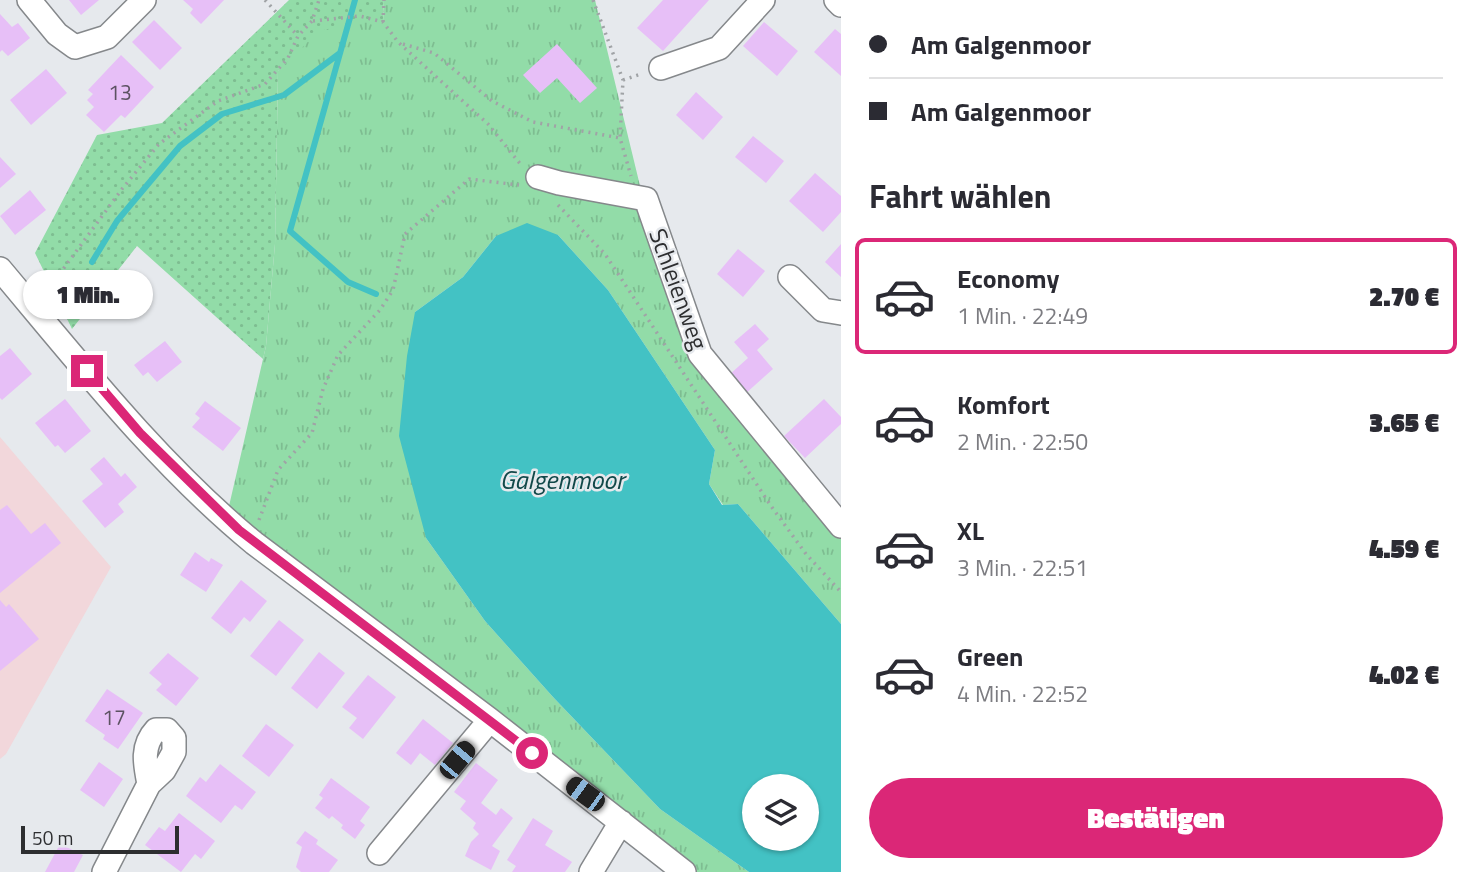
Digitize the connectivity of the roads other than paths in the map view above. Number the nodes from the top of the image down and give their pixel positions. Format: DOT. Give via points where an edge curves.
graph roads {
  1 [pos="29,0"];
  2 [pos="144,0"];
  3 [pos="763,0"];
  4 [pos="836,0"];
  5 [pos="841,5"];
  6 [pos="661,68"];
  7 [pos="538,177"];
  8 [pos="790,277"];
  9 [pos="4,283"];
  10 [pos="841,313"];
  11 [pos="841,526"];
  12 [pos="490,720"];
  13 [pos="149,784"];
  14 [pos="621,822"];
  15 [pos="379,853"];
  16 [pos="104,872"];
  17 [pos="591,872"];
  18 [pos="684,872"];
  1 -- 2 [label="street" via="57,34 75,47 107,37"];
  3 -- 6 [label="street" via="719,48"];
  4 -- 5 [label="street"];
  7 -- 11 [label="street, Schleienweg" via="646,199 700,354"];
  8 -- 10 [label="street" via="823,310"];
  9 -- 12 [label="street" via="33,309 140,433 223,516"];
  12 -- 14 [label="street"];
  12 -- 15 [label="street"];
  13 -- 16 [label="street"];
  14 -- 17 [label="street"];
  14 -- 18 [label="street"];
}
